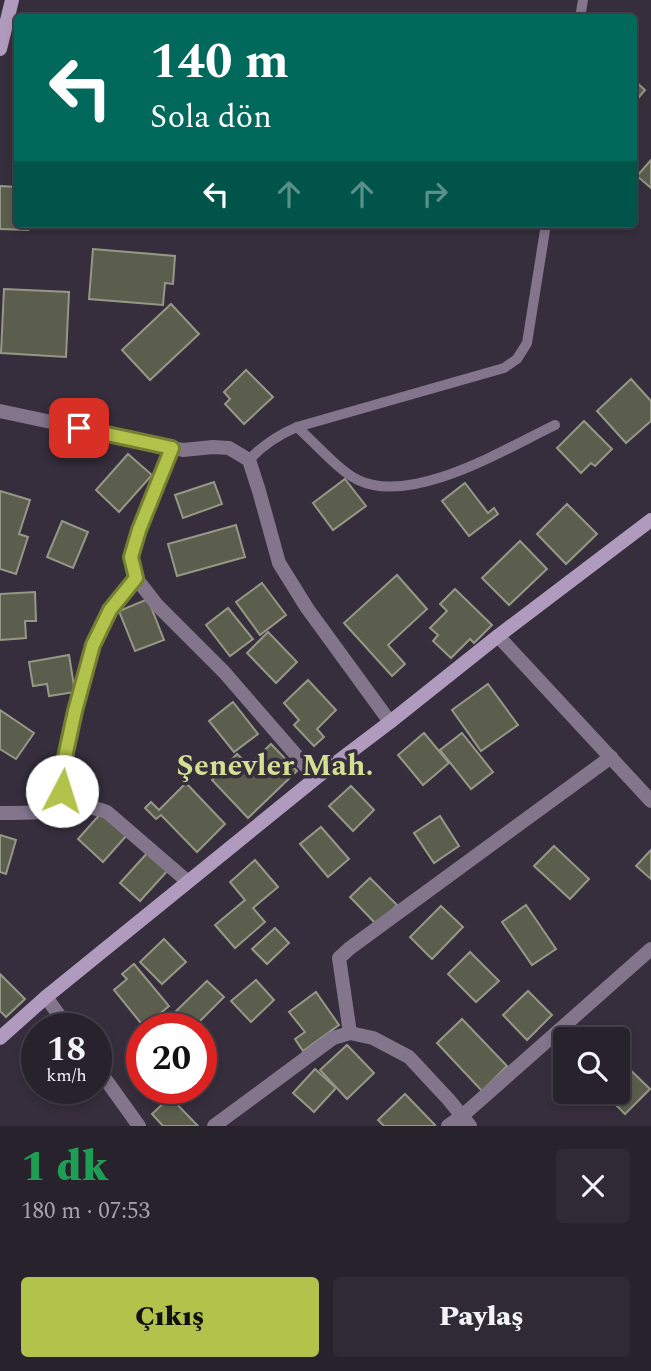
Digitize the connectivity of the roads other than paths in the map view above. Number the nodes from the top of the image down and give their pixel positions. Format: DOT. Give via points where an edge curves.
graph roads {
  1 [pos="12,0"];
  2 [pos="0,49"];
  3 [pos="545,228"];
  4 [pos="0,411"];
  5 [pos="555,425"];
  6 [pos="297,427"];
  7 [pos="172,448"];
  8 [pos="249,460"];
  9 [pos="651,520"];
  10 [pos="136,578"];
  11 [pos="498,636"];
  12 [pos="390,722"];
  13 [pos="611,757"];
  14 [pos="316,778"];
  15 [pos="651,801"];
  16 [pos="66,808"];
  17 [pos="0,813"];
  18 [pos="187,881"];
  19 [pos="651,949"];
  20 [pos="46,997"];
  21 [pos="58,1013"];
  22 [pos="350,1033"];
  23 [pos="0,1038"];
  24 [pos="112,1088"];
  25 [pos="466,1121"];
  26 [pos="139,1126"];
  27 [pos="214,1126"];
  28 [pos="448,1126"];
  1 -- 2 [label="street"];
  3 -- 6 [label="lane" via="530,333 523,352 511,364"];
  4 -- 7 [label="street"];
  5 -- 6 [label="lane" via="460,471 390,487 349,476"];
  6 -- 8 [label="lane" via="275,437"];
  7 -- 8 [label="street" via="229,448"];
  7 -- 10 [label="street" via="131,557"];
  8 -- 12 [label="street" via="279,562"];
  9 -- 11 [label="street"];
  10 -- 14 [label="street"];
  10 -- 16 [label="lane" via="110,610 93,645 62,771"];
  11 -- 12 [label="street"];
  11 -- 13 [label="street"];
  12 -- 14 [label="street"];
  13 -- 15 [label="street"];
  13 -- 22 [label="street" via="339,958"];
  14 -- 18 [label="street"];
  16 -- 17 [label="street"];
  16 -- 18 [label="street" via="88,806 107,812"];
  18 -- 20 [label="street"];
  19 -- 25 [label="street"];
  20 -- 21 [label="street"];
  20 -- 23 [label="street"];
  22 -- 25 [label="street" via="373,1038 409,1058"];
  22 -- 27 [label="street" via="332,1038"];
  24 -- 26 [label="street"];
  25 -- 28 [label="street"];
}
